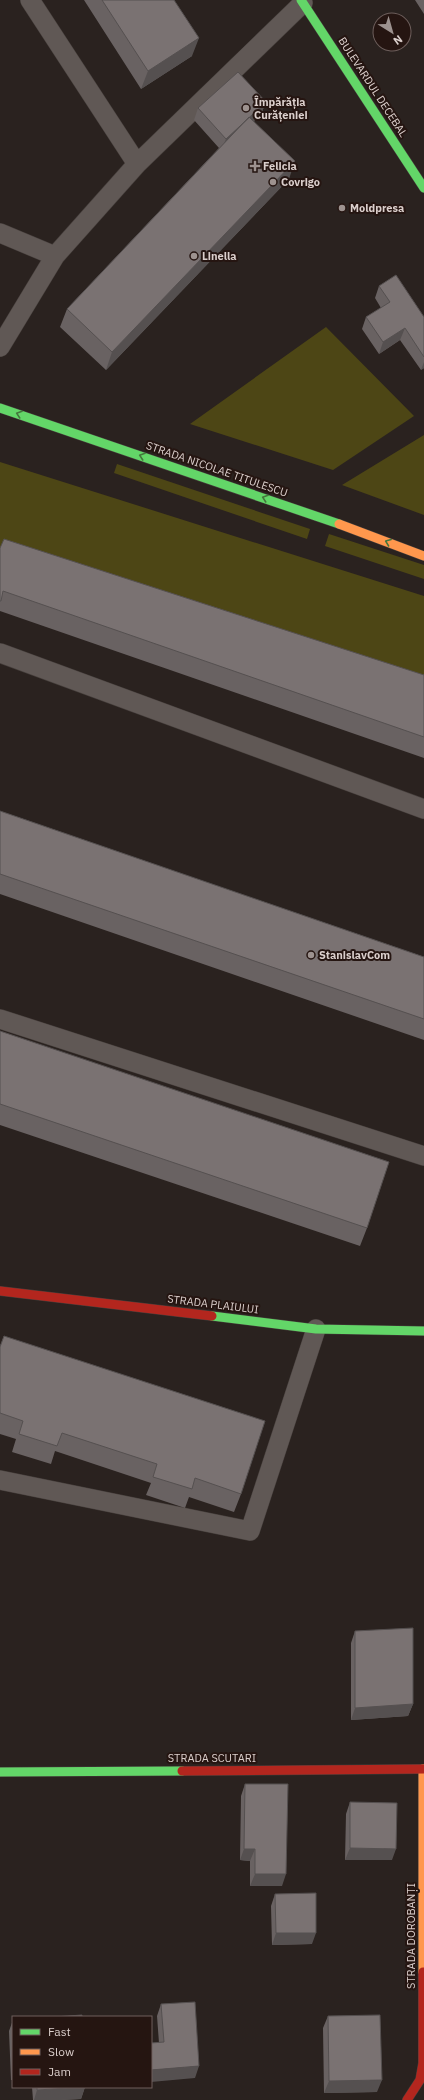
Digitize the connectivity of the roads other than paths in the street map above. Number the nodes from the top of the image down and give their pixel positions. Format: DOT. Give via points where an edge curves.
graph roads {
  1 [pos="30,0"];
  2 [pos="302,2"];
  3 [pos="137,164"];
  4 [pos="424,188"];
  5 [pos="0,233"];
  6 [pos="55,256"];
  7 [pos="0,347"];
  8 [pos="0,408"];
  9 [pos="424,556"];
  10 [pos="0,652"];
  11 [pos="424,809"];
  12 [pos="0,1019"];
  13 [pos="424,1156"];
  14 [pos="0,1292"];
  15 [pos="316,1329"];
  16 [pos="424,1331"];
  17 [pos="0,1480"];
  18 [pos="424,1769"];
  19 [pos="0,1772"];
  20 [pos="407,2100"];
  1 -- 3 [label="lane"];
  2 -- 3 [label="lane"];
  2 -- 4 [label="street, BULEVARDUL DECEBAL"];
  3 -- 6 [label="lane"];
  5 -- 6 [label="lane"];
  6 -- 7 [label="lane"];
  9 -- 8 [label="street, STRADA NICOLAE TITULESCU, one-way" via="321,517"];
  10 -- 11 [label="lane"];
  12 -- 13 [label="lane"];
  14 -- 15 [label="street, STRADA PLAIULUI"];
  15 -- 16 [label="street, STRADA PLAIULUI"];
  15 -- 17 [label="lane" via="250,1531"];
  18 -- 19 [label="street, STRADA SCUTARI"];
  18 -- 20 [label="street, STRADA DOROBANȚI" via="423,2062 420,2080"];
}
